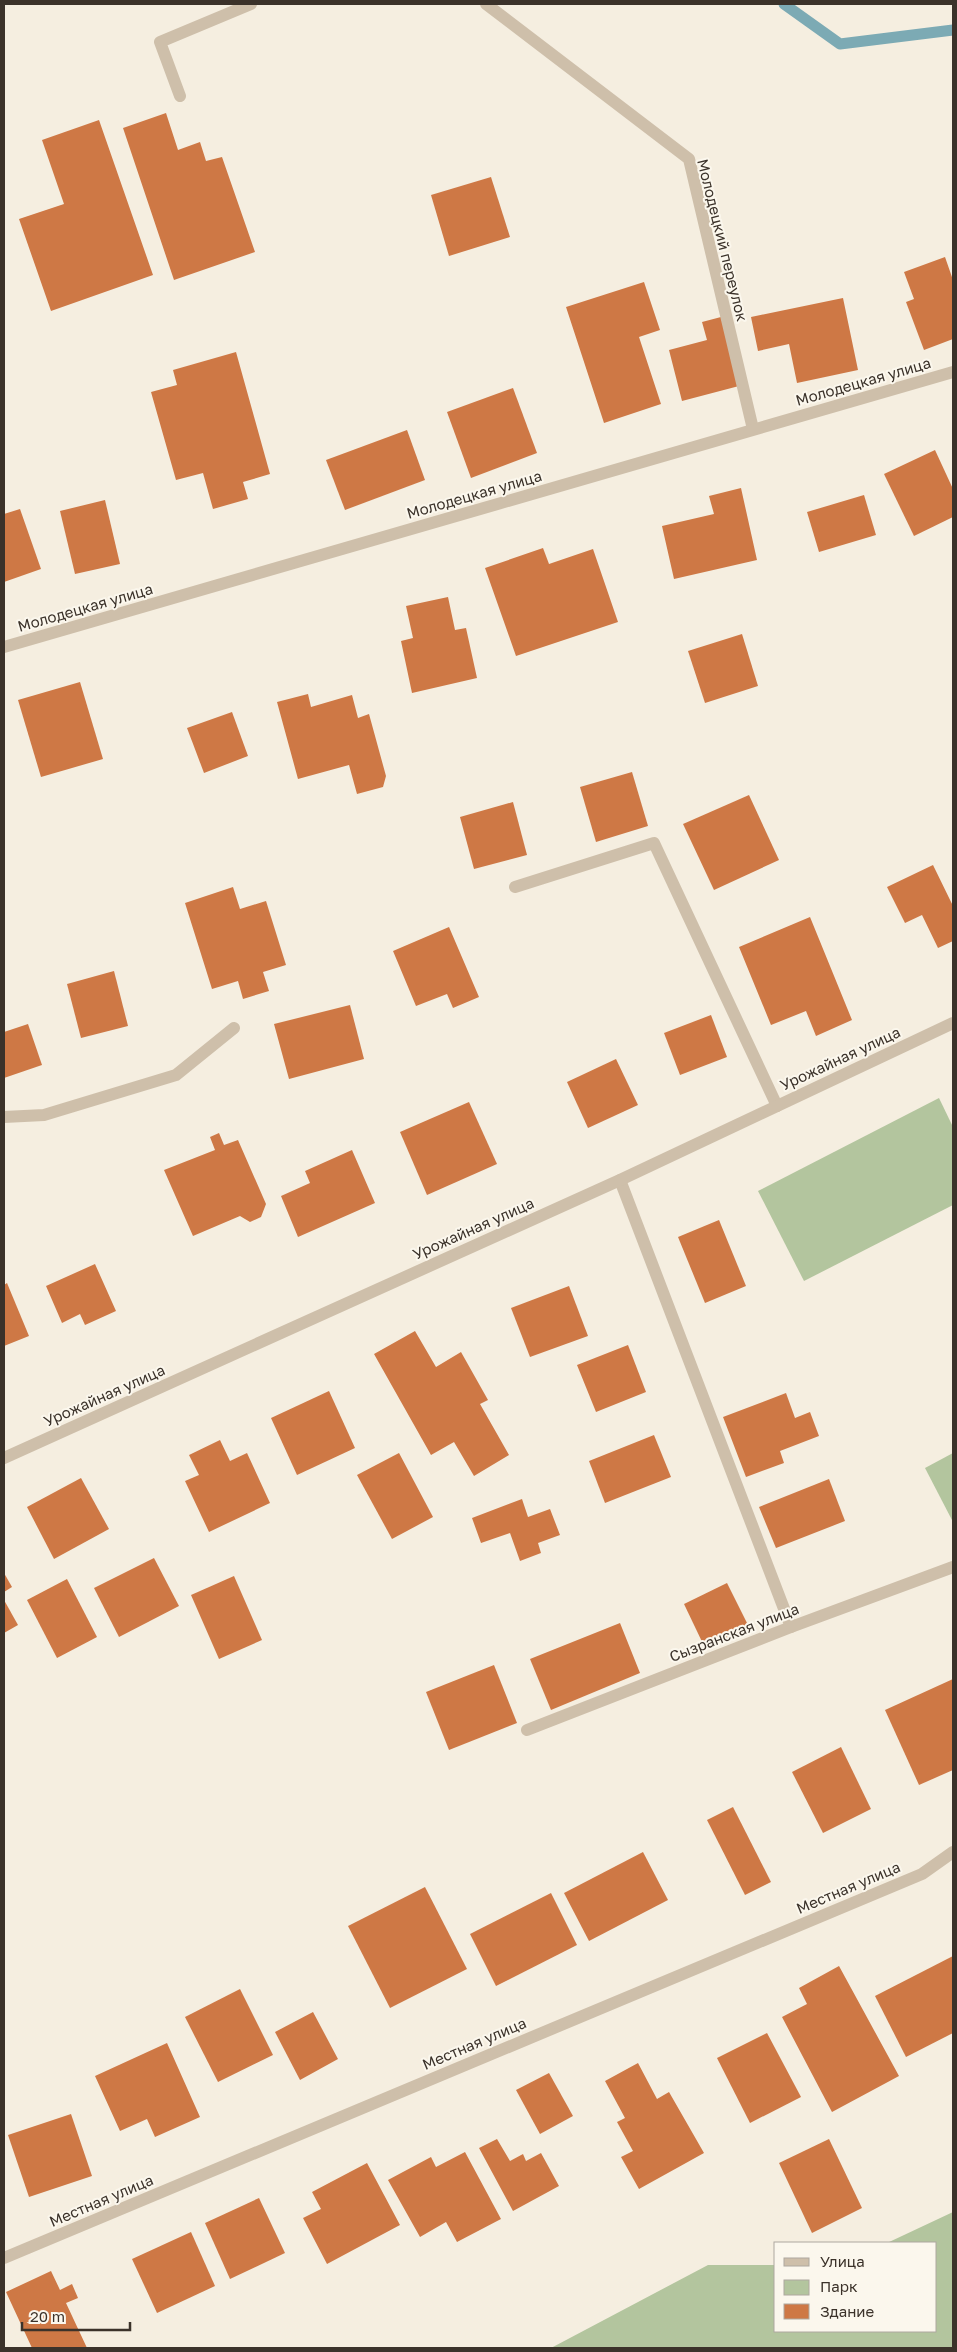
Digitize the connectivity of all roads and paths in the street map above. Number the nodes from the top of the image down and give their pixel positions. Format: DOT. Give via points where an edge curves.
graph roads {
  1 [pos="252,4"];
  2 [pos="486,4"];
  3 [pos="180,96"];
  4 [pos="953,372"];
  5 [pos="753,430"];
  6 [pos="4,647"];
  7 [pos="515,887"];
  8 [pos="953,1023"];
  9 [pos="234,1028"];
  10 [pos="777,1106"];
  11 [pos="4,1117"];
  12 [pos="620,1180"];
  13 [pos="4,1458"];
  14 [pos="953,1567"];
  15 [pos="791,1627"];
  16 [pos="527,1730"];
  17 [pos="953,1852"];
  18 [pos="4,2258"];
  1 -- 3 [label="street" via="160,42"];
  2 -- 5 [label="street, Молодецкий переулок" via="689,159"];
  4 -- 5 [label="street, Молодецкая улица"];
  5 -- 6 [label="street, Молодецкая улица"];
  7 -- 10 [label="street" via="654,843"];
  8 -- 10 [label="street, Урожайная улица"];
  9 -- 11 [label="street" via="176,1075 44,1115"];
  10 -- 12 [label="street, Урожайная улица"];
  12 -- 13 [label="street, Урожайная улица"];
  12 -- 15 [label="street"];
  14 -- 15 [label="street, Сызранская улица"];
  15 -- 16 [label="street, Сызранская улица"];
  17 -- 18 [label="street, Местная улица" via="922,1874"];
}
